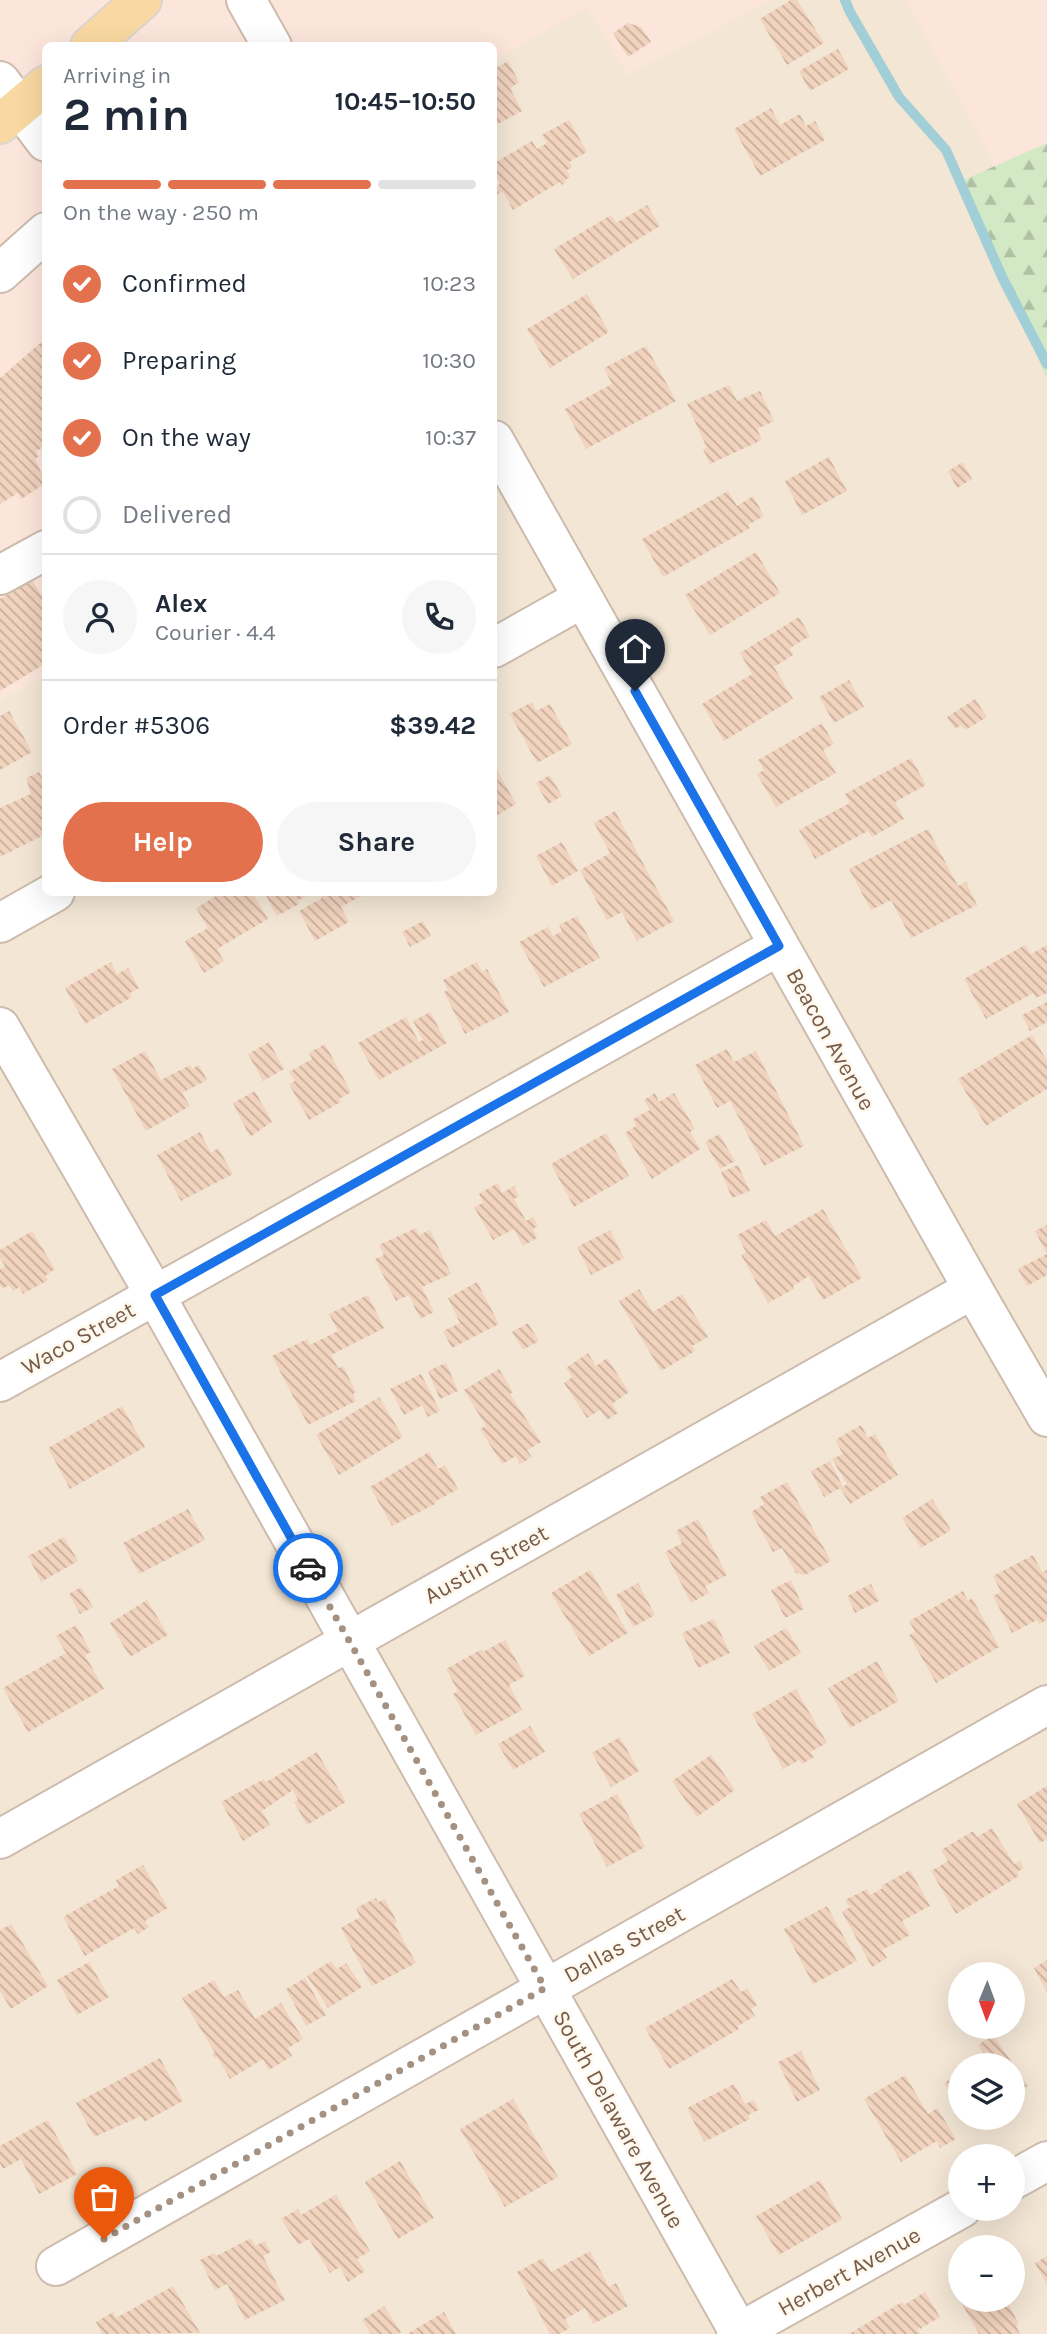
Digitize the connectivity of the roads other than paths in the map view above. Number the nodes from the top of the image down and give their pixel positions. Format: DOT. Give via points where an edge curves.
graph roads {
  1 [pos="142,0"];
  2 [pos="246,0"];
  3 [pos="95,42"];
  4 [pos="270,42"];
  5 [pos="16,99"];
  6 [pos="42,136"];
  7 [pos="42,236"];
  8 [pos="0,273"];
  9 [pos="497,445"];
  10 [pos="42,552"];
  11 [pos="0,575"];
  12 [pos="583,598"];
  13 [pos="497,646"];
  14 [pos="48,896"];
  15 [pos="0,923"];
  16 [pos="779,946"];
  17 [pos="0,1027"];
  18 [pos="973,1289"];
  19 [pos="155,1295"];
  20 [pos="0,1382"];
  21 [pos="1047,1417"];
  22 [pos="349,1642"];
  23 [pos="1047,1705"];
  24 [pos="0,1839"];
  25 [pos="545,1988"];
  26 [pos="1047,2161"];
  27 [pos="1025,2173"];
  28 [pos="948,2216"];
  29 [pos="56,2266"];
  30 [pos="738,2334"];
  1 -- 3 [label="main road"];
  2 -- 4 [label="street"];
  5 -- 6 [label="street"];
  7 -- 8 [label="street"];
  9 -- 12 [label="street, Beacon Avenue"];
  10 -- 11 [label="street"];
  12 -- 13 [label="street"];
  12 -- 16 [label="street, Beacon Avenue"];
  14 -- 15 [label="street"];
  16 -- 18 [label="street, Beacon Avenue"];
  16 -- 19 [label="street, Waco Street"];
  17 -- 19 [label="street, South Delaware Avenue"];
  18 -- 21 [label="street, Beacon Avenue"];
  18 -- 22 [label="street, Austin Street"];
  19 -- 20 [label="street, Waco Street"];
  19 -- 22 [label="street, South Delaware Avenue"];
  22 -- 24 [label="street, Austin Street"];
  22 -- 25 [label="street, South Delaware Avenue"];
  23 -- 25 [label="street, Dallas Street"];
  25 -- 29 [label="street, Dallas Street"];
  25 -- 30 [label="street, South Delaware Avenue"];
  26 -- 27 [label="street"];
  28 -- 30 [label="street, Herbert Avenue"];
}
